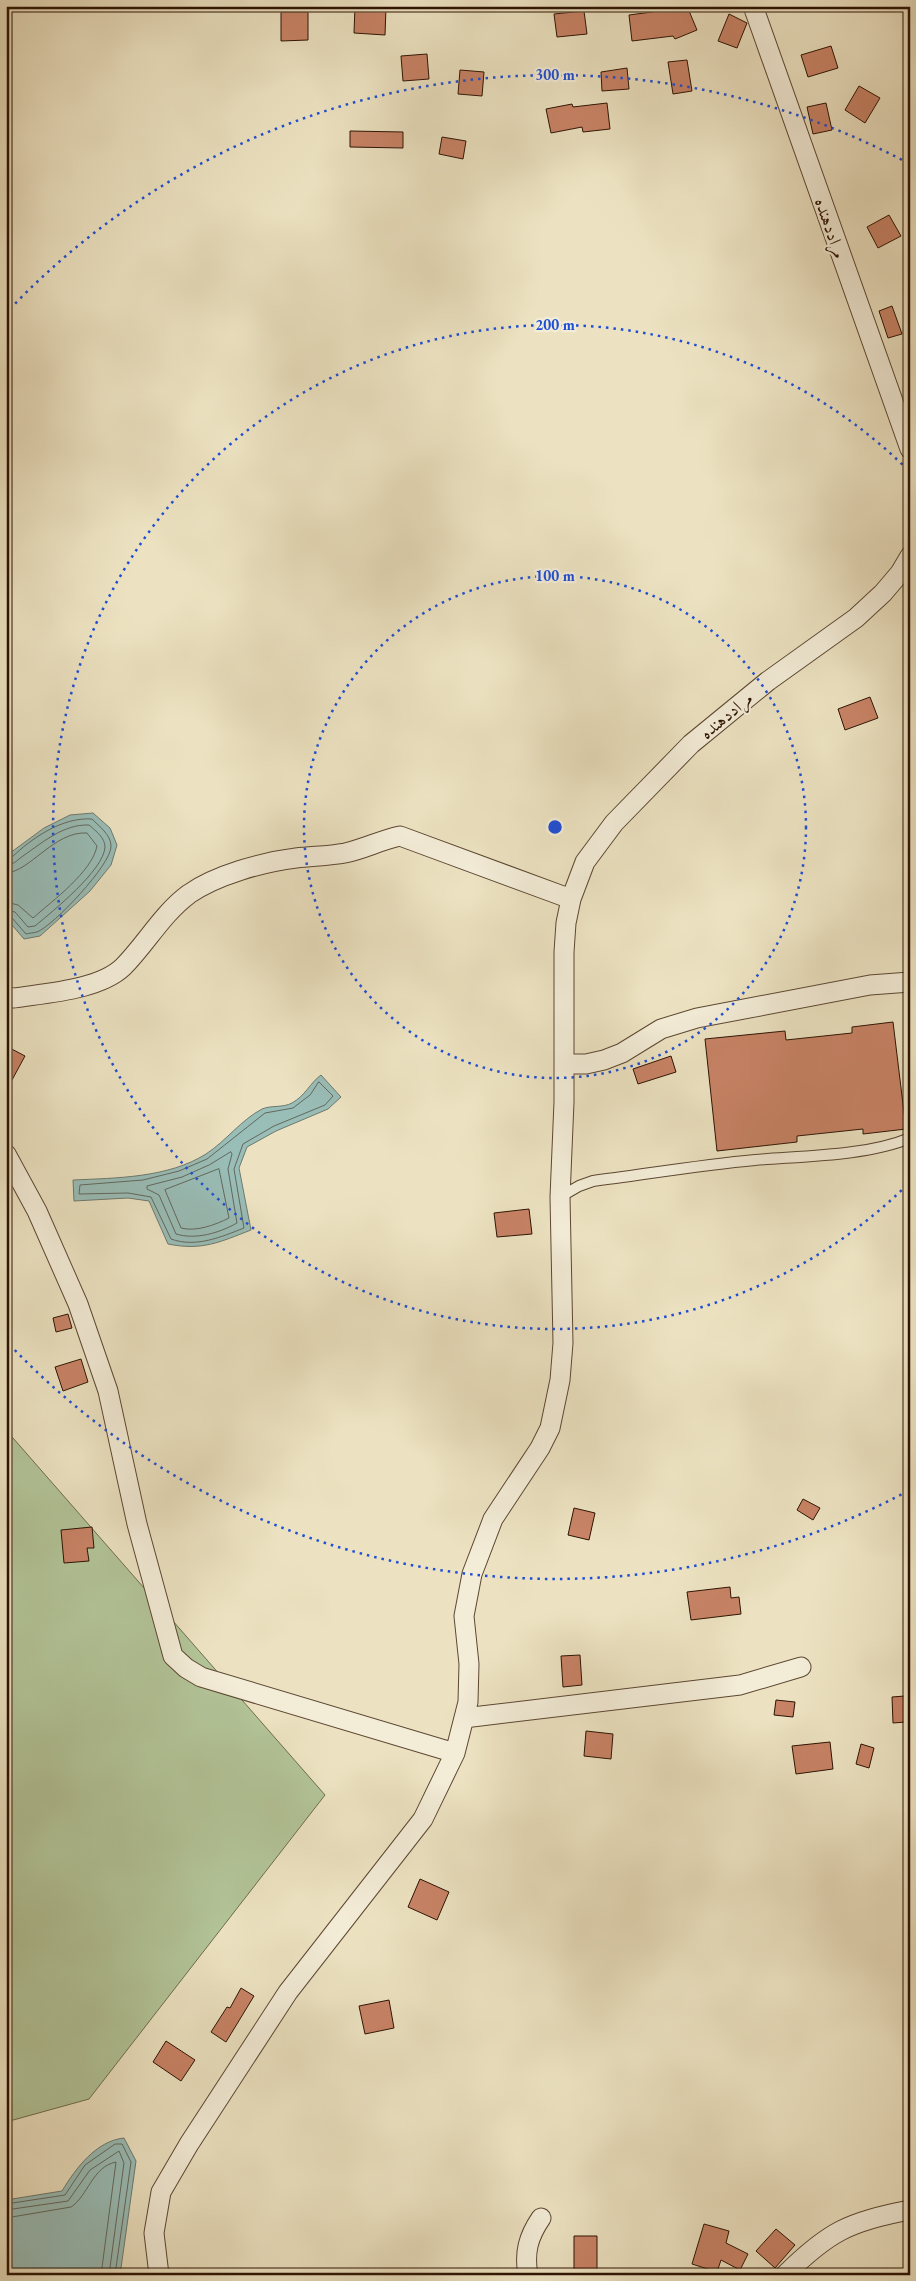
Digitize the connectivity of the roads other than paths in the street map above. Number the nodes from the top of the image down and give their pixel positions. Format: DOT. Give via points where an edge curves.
graph roads {
  1 [pos="753,6"];
  2 [pos="910,449"];
  3 [pos="910,556"];
  4 [pos="571,899"];
  5 [pos="910,982"];
  6 [pos="6,997"];
  7 [pos="564,1064"];
  8 [pos="910,1138"];
  9 [pos="6,1154"];
  10 [pos="560,1197"];
  11 [pos="801,1667"];
  12 [pos="464,1718"];
  13 [pos="455,1753"];
  14 [pos="910,2210"];
  15 [pos="541,2218"];
  16 [pos="159,2275"];
  17 [pos="528,2275"];
  18 [pos="785,2275"];
  1 -- 2 [label="street, مراددهنده"];
  3 -- 4 [label="street, مراددهنده" via="883,593 856,618 728,712 691,744 614,823 585,862"];
  4 -- 6 [label="street" via="400,836 348,852 288,860 227,876 190,894 162,918 121,969 98,982"];
  4 -- 7 [label="street, مراددهنده" via="564,952"];
  5 -- 7 [label="street" via="870,985 697,1018 661,1029 604,1060"];
  7 -- 10 [label="street, مراددهنده"];
  8 -- 10 [label="lane" via="870,1149 592,1181"];
  9 -- 13 [label="street" via="36,1210 78,1304 108,1391 137,1524 174,1656 201,1677"];
  10 -- 12 [label="street, مراددهنده" via="563,1326 560,1380 550,1428 493,1519 472,1574 464,1616 469,1664 468,1702"];
  11 -- 12 [label="street" via="740,1686"];
  12 -- 13 [label="street, مراددهنده"];
  13 -- 16 [label="street, مراددهنده" via="423,1819 288,1992 161,2192 154,2233"];
  14 -- 18 [label="street" via="844,2227 805,2255"];
  15 -- 17 [label="street" via="530,2234 525,2258"];
}
